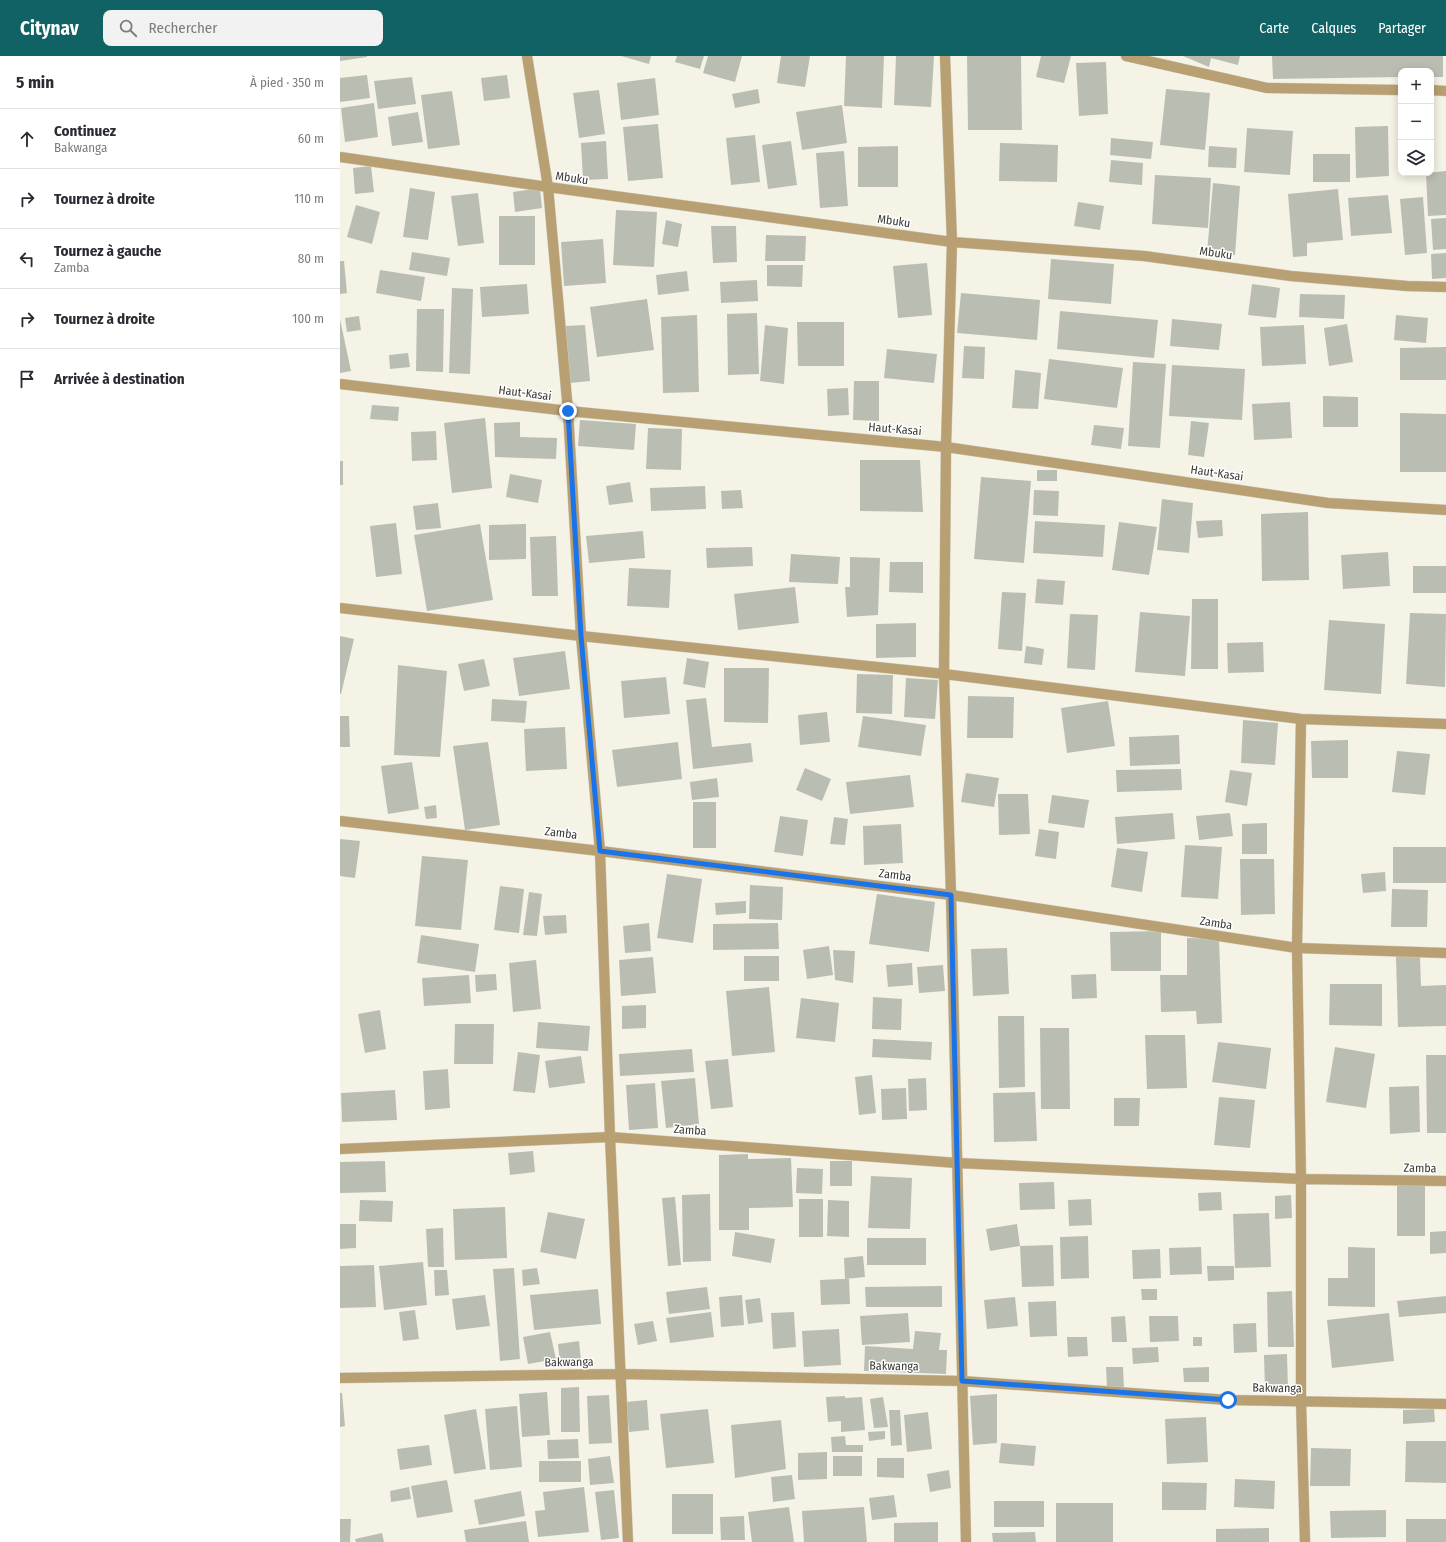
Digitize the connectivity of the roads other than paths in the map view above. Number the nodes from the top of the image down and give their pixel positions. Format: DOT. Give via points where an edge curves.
graph roads {
  1 [pos="528,56"];
  2 [pos="945,56"];
  3 [pos="1126,56"];
  4 [pos="1398,90"];
  5 [pos="1434,90"];
  6 [pos="1446,90"];
  7 [pos="340,157"];
  8 [pos="548,187"];
  9 [pos="952,242"];
  10 [pos="1446,287"];
  11 [pos="340,384"];
  12 [pos="568,411"];
  13 [pos="946,447"];
  14 [pos="1446,510"];
  15 [pos="340,608"];
  16 [pos="581,636"];
  17 [pos="944,674"];
  18 [pos="1301,719"];
  19 [pos="1446,724"];
  20 [pos="340,821"];
  21 [pos="600,851"];
  22 [pos="951,895"];
  23 [pos="1297,948"];
  24 [pos="1446,953"];
  25 [pos="610,1137"];
  26 [pos="340,1149"];
  27 [pos="957,1163"];
  28 [pos="1301,1179"];
  29 [pos="1446,1181"];
  30 [pos="621,1374"];
  31 [pos="340,1378"];
  32 [pos="962,1381"];
  33 [pos="1301,1401"];
  34 [pos="1446,1404"];
  35 [pos="628,1542"];
  36 [pos="966,1542"];
  37 [pos="1305,1542"];
  1 -- 8 [label="street"];
  2 -- 9 [label="street"];
  3 -- 4 [label="street" via="1267,88"];
  5 -- 6 [label="street"];
  7 -- 8 [label="street, Mbuku"];
  8 -- 9 [label="street, Mbuku"];
  8 -- 12 [label="street"];
  9 -- 10 [label="street, Mbuku" via="1144,256 1291,276"];
  9 -- 13 [label="street"];
  11 -- 12 [label="street, Haut-Kasai"];
  12 -- 13 [label="street, Haut-Kasai"];
  12 -- 16 [label="street"];
  13 -- 14 [label="street, Haut-Kasai" via="1328,503"];
  13 -- 17 [label="street"];
  15 -- 16 [label="street"];
  16 -- 17 [label="street"];
  16 -- 21 [label="street"];
  17 -- 18 [label="street"];
  17 -- 22 [label="street"];
  18 -- 19 [label="street"];
  18 -- 23 [label="street"];
  20 -- 21 [label="street, Zamba"];
  21 -- 22 [label="street, Zamba"];
  21 -- 25 [label="street"];
  22 -- 23 [label="street, Zamba"];
  22 -- 27 [label="street"];
  23 -- 24 [label="street, Zamba"];
  23 -- 28 [label="street"];
  25 -- 26 [label="street, Zamba"];
  25 -- 27 [label="street, Zamba"];
  25 -- 30 [label="street"];
  27 -- 28 [label="street, Zamba"];
  27 -- 32 [label="street"];
  28 -- 29 [label="street, Zamba"];
  28 -- 33 [label="street"];
  30 -- 31 [label="street, Bakwanga"];
  30 -- 32 [label="street, Bakwanga"];
  30 -- 35 [label="street"];
  32 -- 33 [label="street, Bakwanga" via="1228,1400"];
  32 -- 36 [label="street"];
  33 -- 34 [label="street, Bakwanga"];
  33 -- 37 [label="street"];
}
